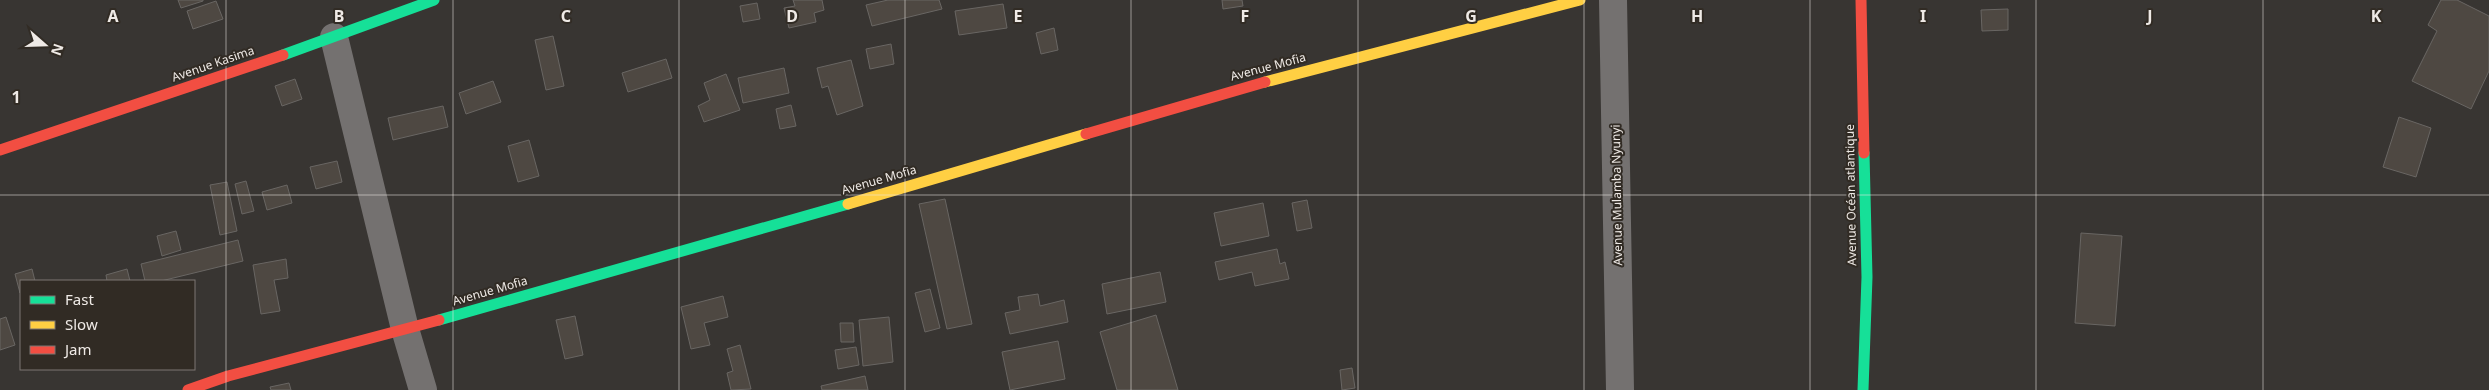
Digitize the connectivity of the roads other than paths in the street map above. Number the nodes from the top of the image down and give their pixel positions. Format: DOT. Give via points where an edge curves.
graph roads {
  1 [pos="434,0"];
  2 [pos="1580,0"];
  3 [pos="1613,0"];
  4 [pos="1861,0"];
  5 [pos="334,37"];
  6 [pos="0,150"];
  7 [pos="405,329"];
  8 [pos="188,390"];
  9 [pos="423,390"];
  10 [pos="1620,390"];
  11 [pos="1864,390"];
  1 -- 5 [label="street, Avenue Kasima"];
  2 -- 7 [label="street, Avenue Mofia" via="1256,84 760,230"];
  3 -- 10 [label="street, Avenue Mulamba Nyunyi"];
  4 -- 11 [label="street, Avenue Océan atlantique" via="1867,277"];
  5 -- 6 [label="street, Avenue Kasima"];
  5 -- 7 [label="street"];
  7 -- 8 [label="street, Avenue Mofia" via="228,376"];
  7 -- 9 [label="street"];
}
